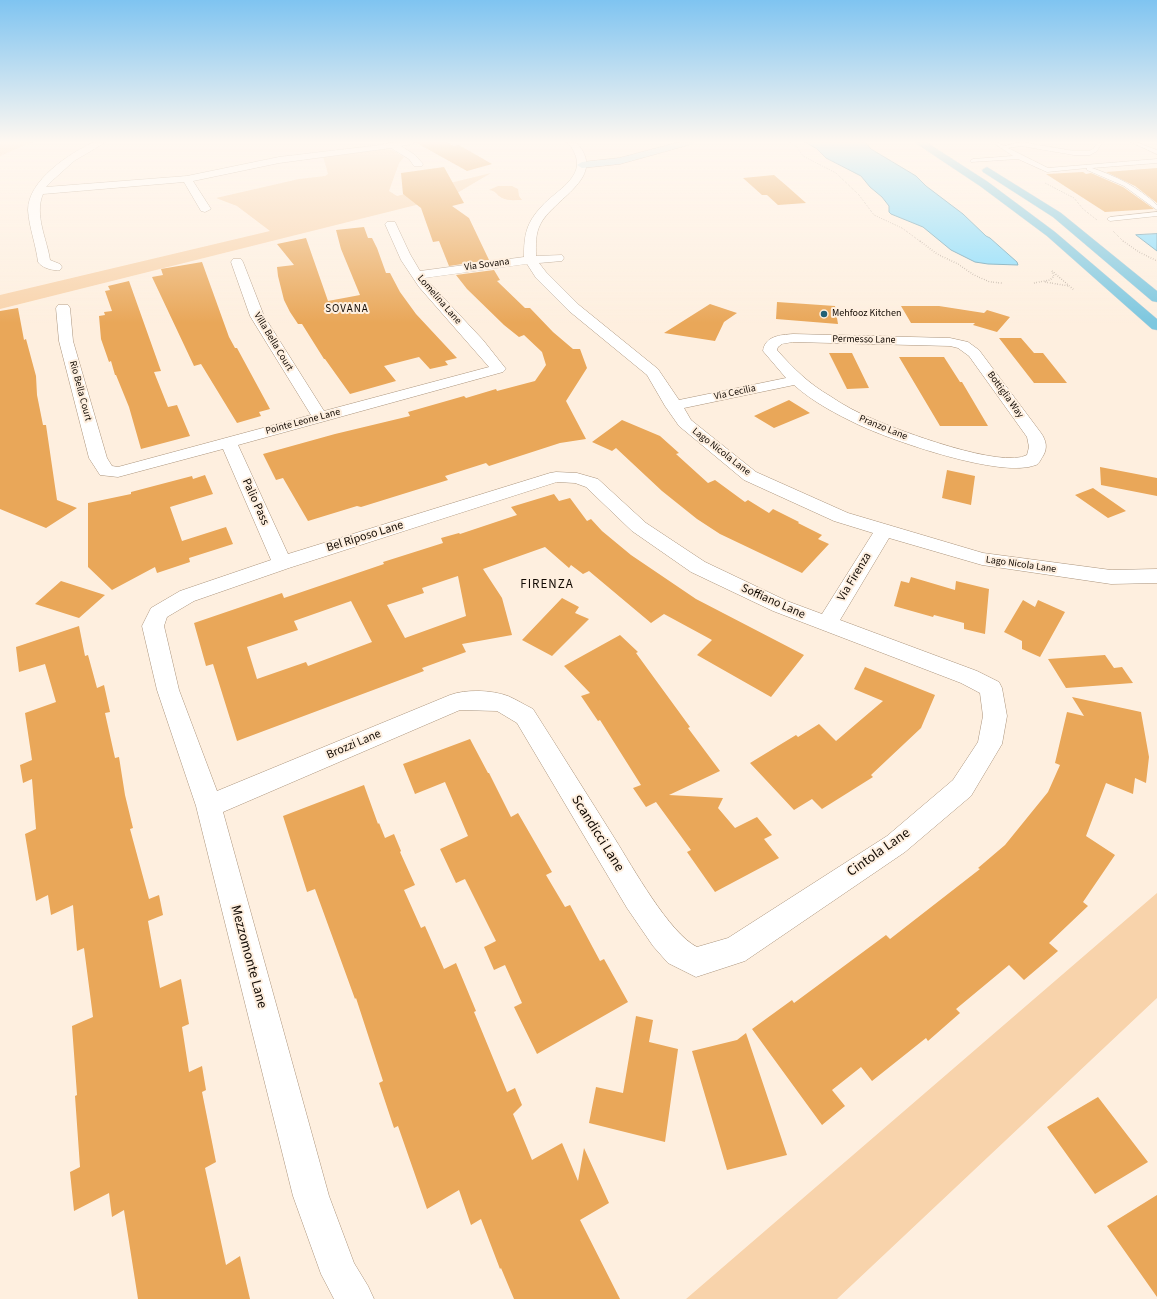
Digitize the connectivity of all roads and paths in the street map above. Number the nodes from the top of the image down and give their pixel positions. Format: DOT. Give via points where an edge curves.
graph roads {
  1 [pos="34,203"];
  2 [pos="201,203"];
  3 [pos="552,203"];
  4 [pos="865,203"];
  5 [pos="1009,203"];
  6 [pos="1039,203"];
  7 [pos="1078,203"];
  8 [pos="205,209"];
  9 [pos="1157,214"];
  10 [pos="1110,219"];
  11 [pos="1098,221"];
  12 [pos="391,224"];
  13 [pos="1112,230"];
  14 [pos="558,258"];
  15 [pos="530,260"];
  16 [pos="1157,261"];
  17 [pos="237,262"];
  18 [pos="56,267"];
  19 [pos="417,275"];
  20 [pos="1044,282"];
  21 [pos="1002,283"];
  22 [pos="1034,283"];
  23 [pos="1069,286"];
  24 [pos="1074,290"];
  25 [pos="1156,297"];
  26 [pos="63,308"];
  27 [pos="1157,326"];
  28 [pos="778,340"];
  29 [pos="950,342"];
  30 [pos="498,369"];
  31 [pos="796,380"];
  32 [pos="674,406"];
  33 [pos="320,417"];
  34 [pos="228,442"];
  35 [pos="1031,461"];
  36 [pos="106,471"];
  37 [pos="577,478"];
  38 [pos="884,530"];
  39 [pos="282,562"];
  40 [pos="1157,576"];
  41 [pos="158,613"];
  42 [pos="827,624"];
  43 [pos="991,688"];
  44 [pos="501,703"];
  45 [pos="209,806"];
  46 [pos="696,962"];
  47 [pos="355,1299"];
  1 -- 18 [label="street" via="34,217 44,262"];
  2 -- 8 [label="street"];
  3 -- 15 [label="street" via="535,224 530,236"];
  4 -- 21 [label="path" via="874,215 902,228 937,254 974,275 990,282"];
  5 -- 27 [label="main road" via="1051,234"];
  6 -- 25 [label="main road" via="1057,214"];
  7 -- 11 [label="path"];
  9 -- 10 [label="lane"];
  12 -- 19 [label="street, Lomelina Lane"];
  13 -- 16 [label="path" via="1136,250"];
  14 -- 15 [label="street, Via Sovana"];
  15 -- 19 [label="street, Via Sovana"];
  15 -- 32 [label="street, Lago Nicola Lane" via="541,275 574,308 653,372"];
  17 -- 33 [label="street, Villa Bella Court" via="257,316"];
  19 -- 30 [label="street, Lomelina Lane" via="437,300 487,352"];
  20 -- 22 [label="path"];
  20 -- 23 [label="path"];
  20 -- 23 [label="path" via="1054,276 1052,271"];
  23 -- 24 [label="path"];
  26 -- 36 [label="street, Rio Bella Court" via="66,341 98,458"];
  28 -- 29 [label="street, Permesso Lane" via="793,338"];
  28 -- 31 [label="street, Pranzo Lane" via="771,344 770,351"];
  29 -- 35 [label="street, Bottiglia Way" via="974,353 1035,437 1039,446"];
  30 -- 33 [label="street, Pointe Leone Lane"];
  31 -- 32 [label="street, Via Cecilia"];
  31 -- 35 [label="street, Pranzo Lane" via="841,411 900,437 970,457 1005,462"];
  32 -- 38 [label="street, Lago Nicola Lane" via="685,423 750,476 841,517"];
  33 -- 34 [label="street, Pointe Leone Lane"];
  34 -- 36 [label="street, Pointe Leone Lane" via="118,472"];
  34 -- 39 [label="street, Palio Pass"];
  37 -- 39 [label="street, Bel Riposo Lane" via="556,477"];
  37 -- 42 [label="street, Soffiano Lane" via="592,483 639,527 698,567 780,606"];
  38 -- 40 [label="street, Lago Nicola Lane" via="982,560 1111,578"];
  38 -- 42 [label="street, Via Firenza"];
  39 -- 41 [label="street, Bel Riposo Lane" via="187,596"];
  41 -- 45 [label="street, Mezzomonte Lane" via="153,626 168,690"];
  42 -- 43 [label="street, Soffiano Lane" via="969,677"];
  43 -- 46 [label="street, Cintola Lane" via="995,716 990,744 962,788 896,844 742,946"];
  44 -- 45 [label="street, Brozzi Lane" via="458,701"];
  44 -- 46 [label="street, Scandicci Lane" via="525,716 646,911 678,953"];
  45 -- 47 [label="street, Mezzomonte Lane" via="311,1196 340,1274"];
}
